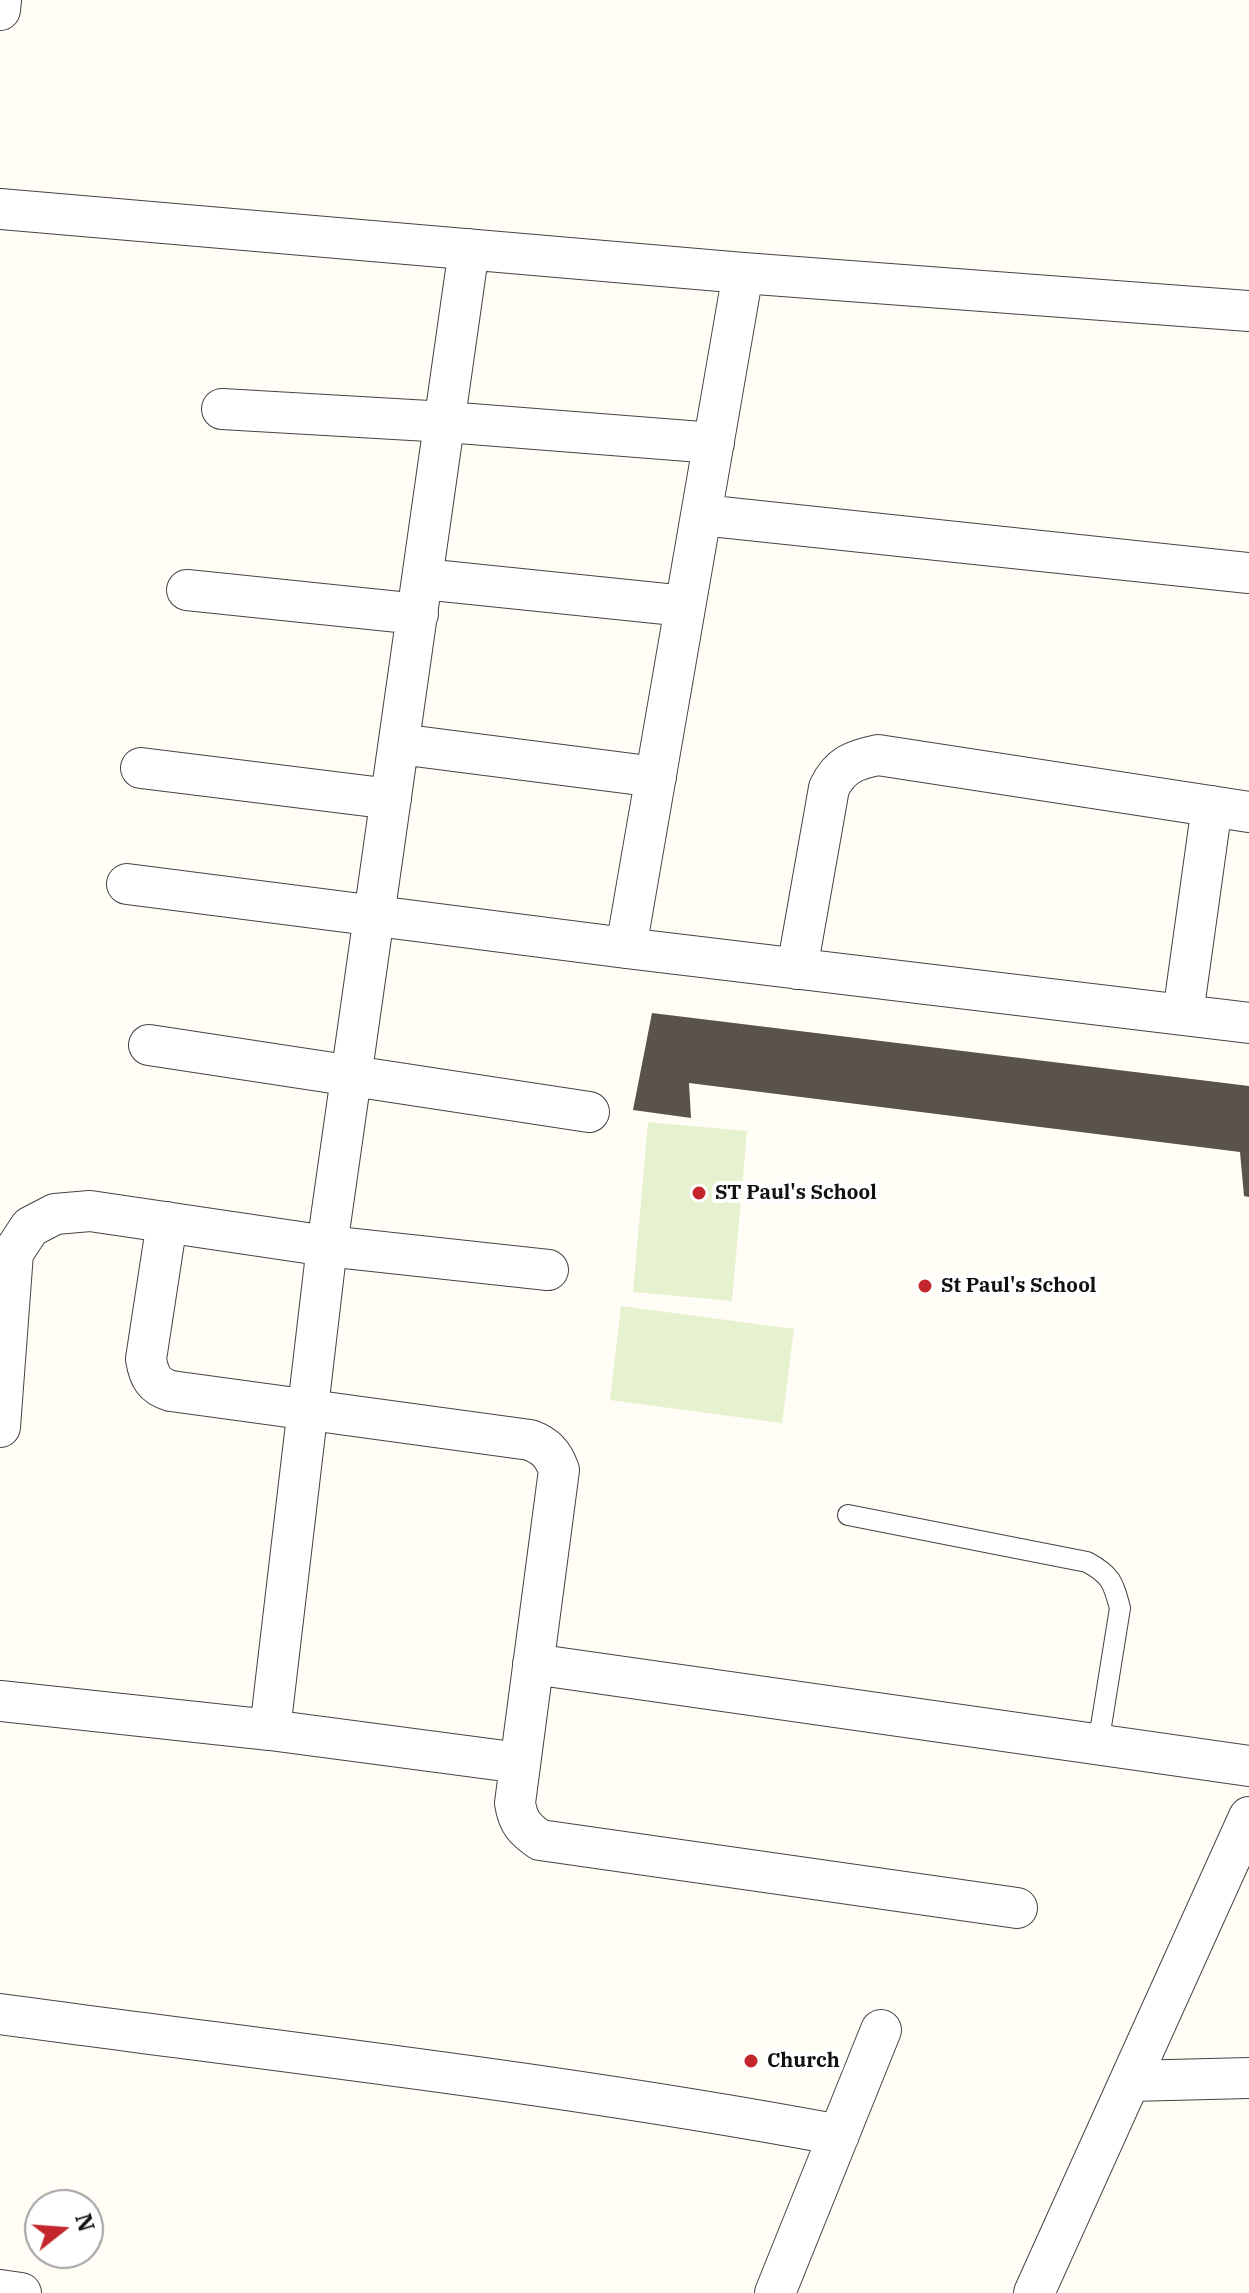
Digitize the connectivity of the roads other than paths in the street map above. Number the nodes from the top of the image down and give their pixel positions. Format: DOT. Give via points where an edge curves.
graph roads {
  1 [pos="1,0"];
  2 [pos="0,10"];
  3 [pos="0,209"];
  4 [pos="469,249"];
  5 [pos="743,273"];
  6 [pos="1249,311"];
  7 [pos="222,409"];
  8 [pos="446,422"];
  9 [pos="714,443"];
  10 [pos="702,515"];
  11 [pos="1249,573"];
  12 [pos="187,590"];
  13 [pos="420,597"];
  14 [pos="685,606"];
  15 [pos="399,744"];
  16 [pos="141,768"];
  17 [pos="656,777"];
  18 [pos="391,799"];
  19 [pos="1230,809"];
  20 [pos="127,884"];
  21 [pos="374,917"];
  22 [pos="626,948"];
  23 [pos="797,969"];
  24 [pos="1183,1014"];
  25 [pos="1249,1023"];
  26 [pos="149,1045"];
  27 [pos="351,1075"];
  28 [pos="589,1112"];
  29 [pos="167,1222"];
  30 [pos="327,1246"];
  31 [pos="6,1253"];
  32 [pos="548,1270"];
  33 [pos="308,1408"];
  34 [pos="0,1427"];
  35 [pos="848,1515"];
  36 [pos="533,1664"];
  37 [pos="0,1701"];
  38 [pos="270,1730"];
  39 [pos="1098,1745"];
  40 [pos="520,1763"];
  41 [pos="1249,1766"];
  42 [pos="1248,1822"];
  43 [pos="1017,1908"];
  44 [pos="0,2014"];
  45 [pos="881,2030"];
  46 [pos="1249,2078"];
  47 [pos="1130,2081"];
  48 [pos="839,2135"];
  49 [pos="0,2290"];
  50 [pos="21,2293"];
  51 [pos="775,2293"];
  52 [pos="1034,2293"];
  1 -- 2 [label="street"];
  3 -- 4 [label="street"];
  4 -- 5 [label="street"];
  4 -- 8 [label="street"];
  5 -- 6 [label="street"];
  5 -- 9 [label="street"];
  7 -- 8 [label="street"];
  8 -- 9 [label="street"];
  8 -- 13 [label="street"];
  9 -- 10 [label="street"];
  10 -- 11 [label="street"];
  10 -- 14 [label="street"];
  12 -- 13 [label="street"];
  13 -- 14 [label="street"];
  13 -- 15 [label="street"];
  14 -- 17 [label="street"];
  15 -- 17 [label="street"];
  15 -- 18 [label="street"];
  16 -- 18 [label="street"];
  17 -- 22 [label="street"];
  18 -- 21 [label="street"];
  19 -- 23 [label="street" via="878,755 853,760 836,772 829,788"];
  19 -- 24 [label="street"];
  20 -- 21 [label="street"];
  21 -- 22 [label="street"];
  21 -- 27 [label="street"];
  22 -- 23 [label="street"];
  23 -- 24 [label="street"];
  24 -- 25 [label="street"];
  26 -- 27 [label="street"];
  27 -- 28 [label="street"];
  27 -- 30 [label="street"];
  29 -- 30 [label="street"];
  29 -- 31 [label="street" via="90,1211 55,1214 30,1227"];
  29 -- 33 [label="street" via="146,1359 157,1387"];
  30 -- 32 [label="street"];
  30 -- 33 [label="street"];
  31 -- 34 [label="street"];
  33 -- 36 [label="street" via="530,1440 554,1456 559,1470"];
  33 -- 38 [label="street"];
  35 -- 39 [label="lane" via="1087,1562 1106,1572 1120,1608"];
  36 -- 39 [label="street"];
  36 -- 40 [label="street"];
  37 -- 38 [label="street"];
  38 -- 40 [label="street"];
  39 -- 41 [label="street"];
  40 -- 43 [label="street" via="517,1817 540,1840"];
  42 -- 47 [label="street"];
  44 -- 48 [label="street" via="588,2091"];
  45 -- 48 [label="street"];
  46 -- 47 [label="street"];
  47 -- 52 [label="street"];
  48 -- 51 [label="street"];
  49 -- 50 [label="street"];
}
